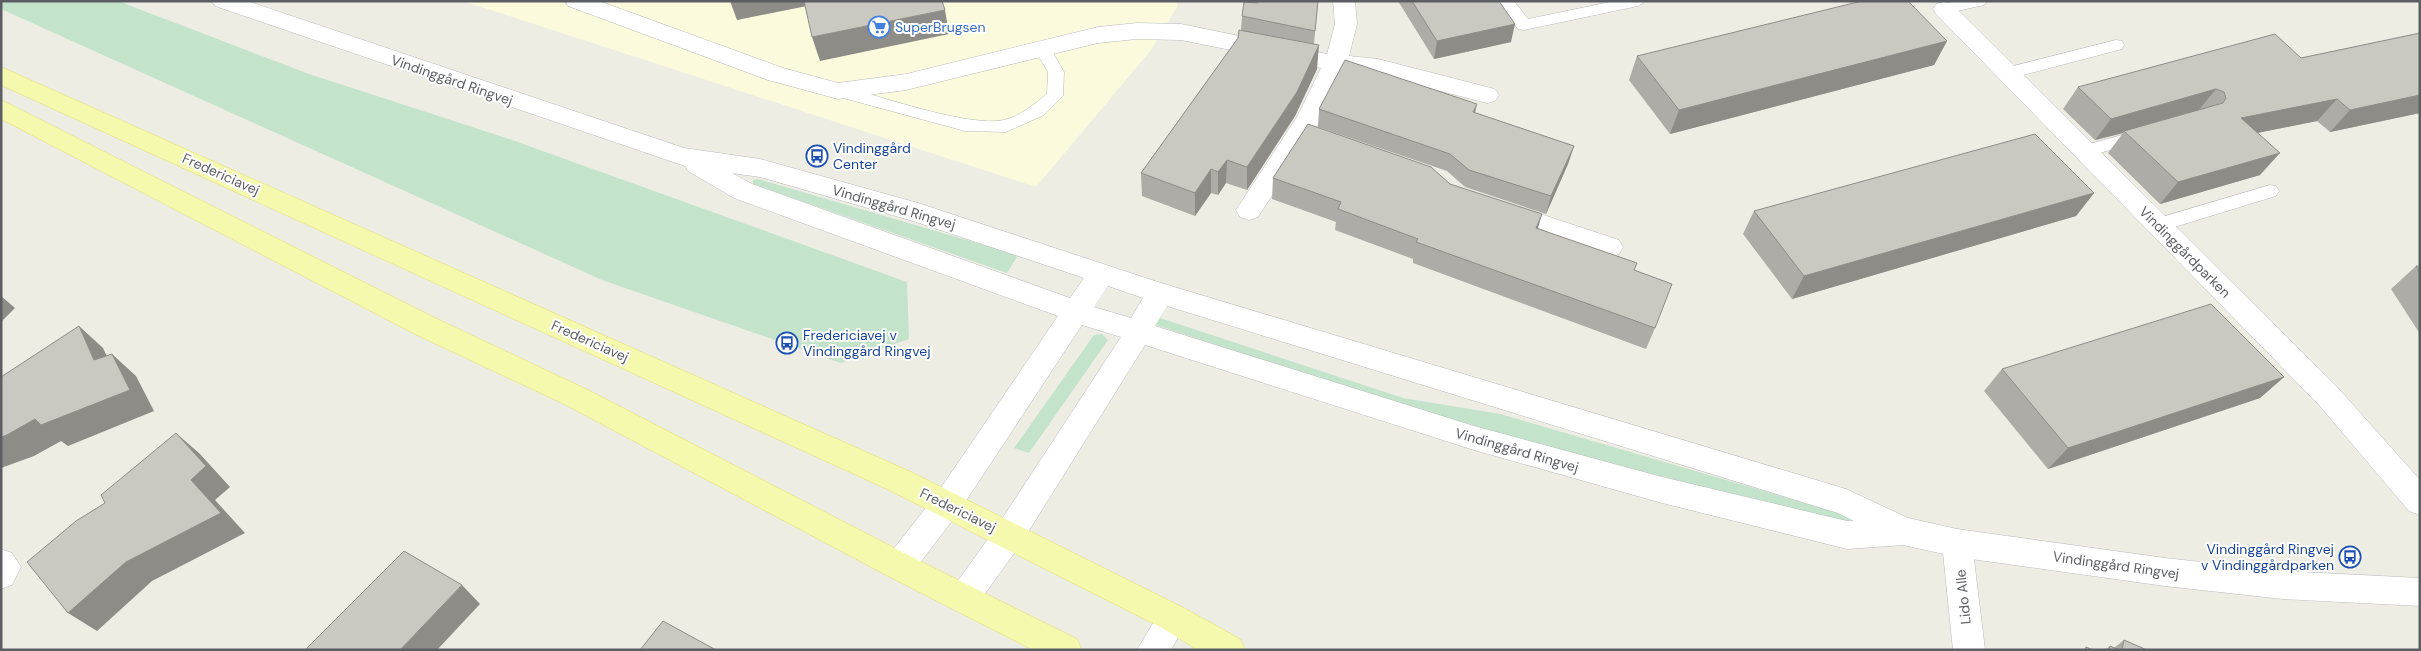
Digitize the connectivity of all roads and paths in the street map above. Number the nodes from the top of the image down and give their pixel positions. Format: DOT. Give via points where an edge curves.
graph roads {
  1 [pos="222,1"];
  2 [pos="1344,1"];
  3 [pos="1506,1"];
  4 [pos="1638,1"];
  5 [pos="1979,1"];
  6 [pos="591,4"];
  7 [pos="1944,9"];
  8 [pos="2116,45"];
  9 [pos="1043,50"];
  10 [pos="1334,63"];
  11 [pos="2008,74"];
  12 [pos="1,75"];
  13 [pos="838,91"];
  14 [pos="1487,96"];
  15 [pos="1,108"];
  16 [pos="1299,131"];
  17 [pos="2151,133"];
  18 [pos="1327,141"];
  19 [pos="2085,151"];
  20 [pos="682,157"];
  21 [pos="2270,191"];
  22 [pos="1482,205"];
  23 [pos="1249,210"];
  24 [pos="2158,225"];
  25 [pos="1610,247"];
  26 [pos="1102,274"];
  27 [pos="1160,293"];
  28 [pos="1077,312"];
  29 [pos="1138,332"];
  30 [pos="2420,502"];
  31 [pos="947,504"];
  32 [pos="1903,531"];
  33 [pos="1009,535"];
  34 [pos="1957,543"];
  35 [pos="1,563"];
  36 [pos="898,566"];
  37 [pos="1,575"];
  38 [pos="2420,592"];
  39 [pos="963,599"];
  40 [pos="1173,618"];
  41 [pos="1066,650"];
  42 [pos="1154,650"];
  43 [pos="1229,650"];
  44 [pos="1969,650"];
  1 -- 20 [label="street, Vindinggård Ringvej"];
  2 -- 10 [label="street" via="1346,22"];
  3 -- 4 [label="lane" via="1524,25"];
  5 -- 7 [label="lane"];
  6 -- 13 [label="street" via="776,74"];
  7 -- 11 [label="street, Vindinggårdparken"];
  8 -- 11 [label="lane"];
  9 -- 10 [label="street" via="1098,35 1137,31 1181,32"];
  9 -- 13 [label="street" via="906,82"];
  9 -- 13 [label="lane" via="1056,72 1056,96 1038,111 1006,126 965,125"];
  10 -- 14 [label="street" via="1378,67"];
  10 -- 16 [label="street" via="1316,106"];
  11 -- 19 [label="street, Vindinggårdparken"];
  12 -- 31 [label="main road, Fredericiavej"];
  15 -- 36 [label="main road" via="427,327 576,397"];
  16 -- 18 [label="street"];
  16 -- 23 [label="street"];
  17 -- 19 [label="lane"];
  19 -- 24 [label="street, Vindinggårdparken"];
  20 -- 26 [label="street, Vindinggård Ringvej" via="760,168 918,213"];
  20 -- 28 [label="street, Vindinggård Ringvej" via="743,191"];
  21 -- 24 [label="lane"];
  22 -- 25 [label="street"];
  24 -- 30 [label="street, Vindinggårdparken" via="2329,397"];
  26 -- 27 [label="street, Vindinggård Ringvej"];
  26 -- 28 [label="street"];
  27 -- 29 [label="street"];
  27 -- 32 [label="street, Vindinggård Ringvej" via="1846,502"];
  28 -- 29 [label="street, Vindinggård Ringvej"];
  28 -- 31 [label="street"];
  29 -- 32 [label="street, Vindinggård Ringvej" via="1474,438 1662,490 1847,535"];
  29 -- 33 [label="street"];
  31 -- 33 [label="main road, Fredericiavej"];
  31 -- 36 [label="street"];
  32 -- 34 [label="street, Vindinggård Ringvej"];
  33 -- 39 [label="street"];
  33 -- 40 [label="main road, Fredericiavej"];
  34 -- 38 [label="street, Vindinggård Ringvej" via="2263,583"];
  34 -- 44 [label="street, Lido Alle"];
  35 -- 37 [label="street" via="5,567"];
  36 -- 39 [label="main road"];
  39 -- 41 [label="main road"];
  40 -- 42 [label="street"];
  40 -- 43 [label="main road, Fredericiavej"];
}
